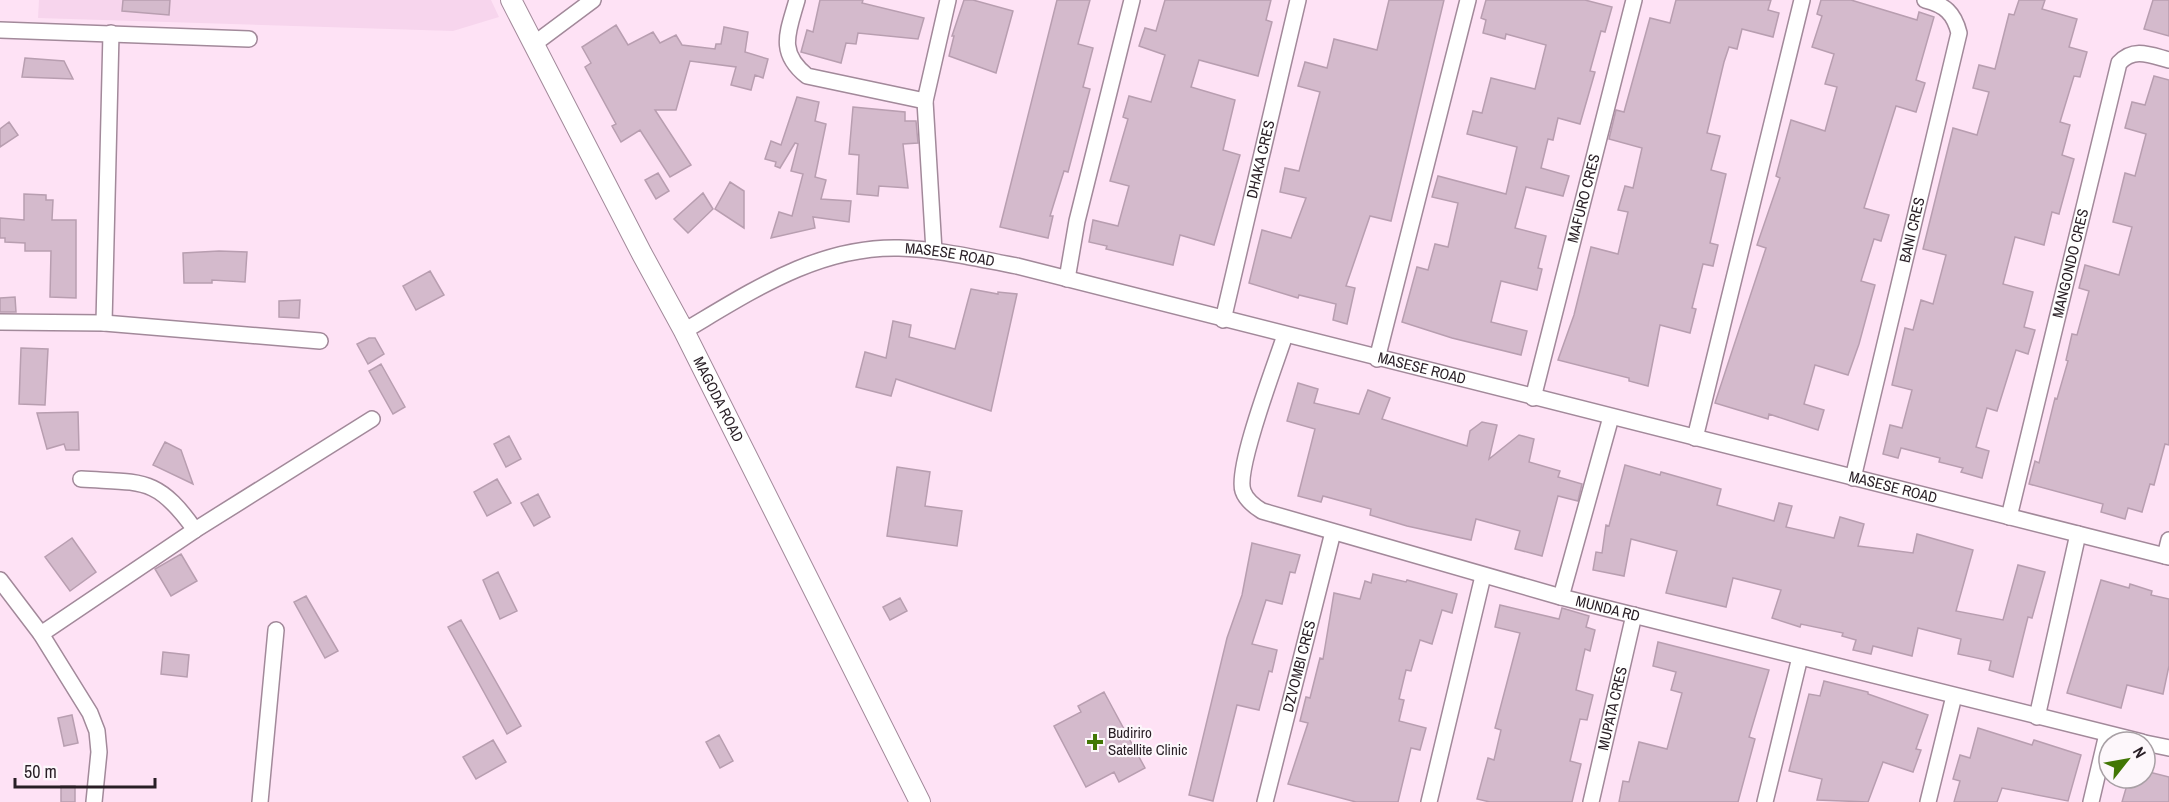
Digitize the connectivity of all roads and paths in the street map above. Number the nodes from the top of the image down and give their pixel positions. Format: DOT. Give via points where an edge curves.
graph roads {
  1 [pos="511,0"];
  2 [pos="593,0"];
  3 [pos="797,0"];
  4 [pos="948,0"];
  5 [pos="1132,0"];
  6 [pos="1298,0"];
  7 [pos="1468,0"];
  8 [pos="1634,0"];
  9 [pos="1802,0"];
  10 [pos="1925,0"];
  11 [pos="0,30"];
  12 [pos="111,33"];
  13 [pos="249,39"];
  14 [pos="534,44"];
  15 [pos="2169,60"];
  16 [pos="925,101"];
  17 [pos="934,251"];
  18 [pos="1067,279"];
  19 [pos="1223,320"];
  20 [pos="0,322"];
  21 [pos="104,323"];
  22 [pos="684,331"];
  23 [pos="1285,335"];
  24 [pos="320,341"];
  25 [pos="1377,358"];
  26 [pos="1533,398"];
  27 [pos="1611,417"];
  28 [pos="372,419"];
  29 [pos="1695,438"];
  30 [pos="1853,478"];
  31 [pos="81,479"];
  32 [pos="2009,517"];
  33 [pos="195,530"];
  34 [pos="1333,532"];
  35 [pos="2078,534"];
  36 [pos="2169,540"];
  37 [pos="2167,556"];
  38 [pos="1483,576"];
  39 [pos="0,580"];
  40 [pos="1561,597"];
  41 [pos="1634,615"];
  42 [pos="276,630"];
  43 [pos="41,634"];
  44 [pos="1800,657"];
  45 [pos="1954,696"];
  46 [pos="2037,717"];
  47 [pos="2097,732"];
  48 [pos="2097,776"];
  49 [pos="94,802"];
  50 [pos="260,802"];
  51 [pos="920,802"];
  52 [pos="1264,802"];
  53 [pos="1430,802"];
  54 [pos="1591,802"];
  55 [pos="1765,802"];
  56 [pos="1928,802"];
  57 [pos="2091,802"];
  1 -- 14 [label="street, MAGODA ROAD"];
  2 -- 14 [label="street"];
  3 -- 16 [label="street" via="786,46 807,76"];
  4 -- 16 [label="street"];
  5 -- 18 [label="street" via="1077,221"];
  6 -- 19 [label="street, DHAKA CRES"];
  7 -- 25 [label="street"];
  8 -- 26 [label="street, MAFURO CRES"];
  9 -- 29 [label="street"];
  10 -- 30 [label="street, BANI CRES" via="1943,5 1959,33"];
  11 -- 12 [label="street"];
  12 -- 13 [label="street"];
  12 -- 21 [label="street"];
  14 -- 22 [label="street, MAGODA ROAD"];
  15 -- 32 [label="street, MANGONDO CRES" via="2135,53 2119,63"];
  16 -- 17 [label="street"];
  17 -- 18 [label="street, MASESE ROAD"];
  17 -- 22 [label="street, MASESE ROAD" via="899,248 832,256 767,283"];
  18 -- 19 [label="street, MASESE ROAD"];
  19 -- 23 [label="street, MASESE ROAD"];
  20 -- 21 [label="street"];
  21 -- 24 [label="street"];
  22 -- 51 [label="street, MAGODA ROAD"];
  23 -- 25 [label="street, MASESE ROAD"];
  23 -- 34 [label="street, MUNDA RD" via="1246,455 1242,489 1262,511"];
  25 -- 26 [label="street, MASESE ROAD"];
  26 -- 27 [label="street, MASESE ROAD"];
  27 -- 29 [label="street, MASESE ROAD"];
  27 -- 40 [label="street"];
  28 -- 33 [label="street"];
  29 -- 30 [label="street, MASESE ROAD"];
  30 -- 32 [label="street, MASESE ROAD"];
  31 -- 33 [label="street" via="155,487 180,509"];
  32 -- 35 [label="street, MASESE ROAD"];
  33 -- 43 [label="street"];
  34 -- 38 [label="street, MUNDA RD"];
  34 -- 52 [label="street, DZVOMBI CRES"];
  35 -- 37 [label="street, MASESE ROAD"];
  35 -- 46 [label="street"];
  36 -- 37 [label="street"];
  38 -- 40 [label="street, MUNDA RD"];
  38 -- 53 [label="street"];
  39 -- 43 [label="street"];
  40 -- 41 [label="street, MUNDA RD"];
  41 -- 44 [label="street, MUNDA RD"];
  41 -- 54 [label="street, MUPATA CRES"];
  42 -- 50 [label="street"];
  43 -- 49 [label="street" via="97,731"];
  44 -- 45 [label="street, MUNDA RD"];
  44 -- 55 [label="street"];
  45 -- 46 [label="street, MUNDA RD"];
  45 -- 56 [label="street"];
  46 -- 47 [label="street, MUNDA RD"];
  48 -- 57 [label="street"];
}
